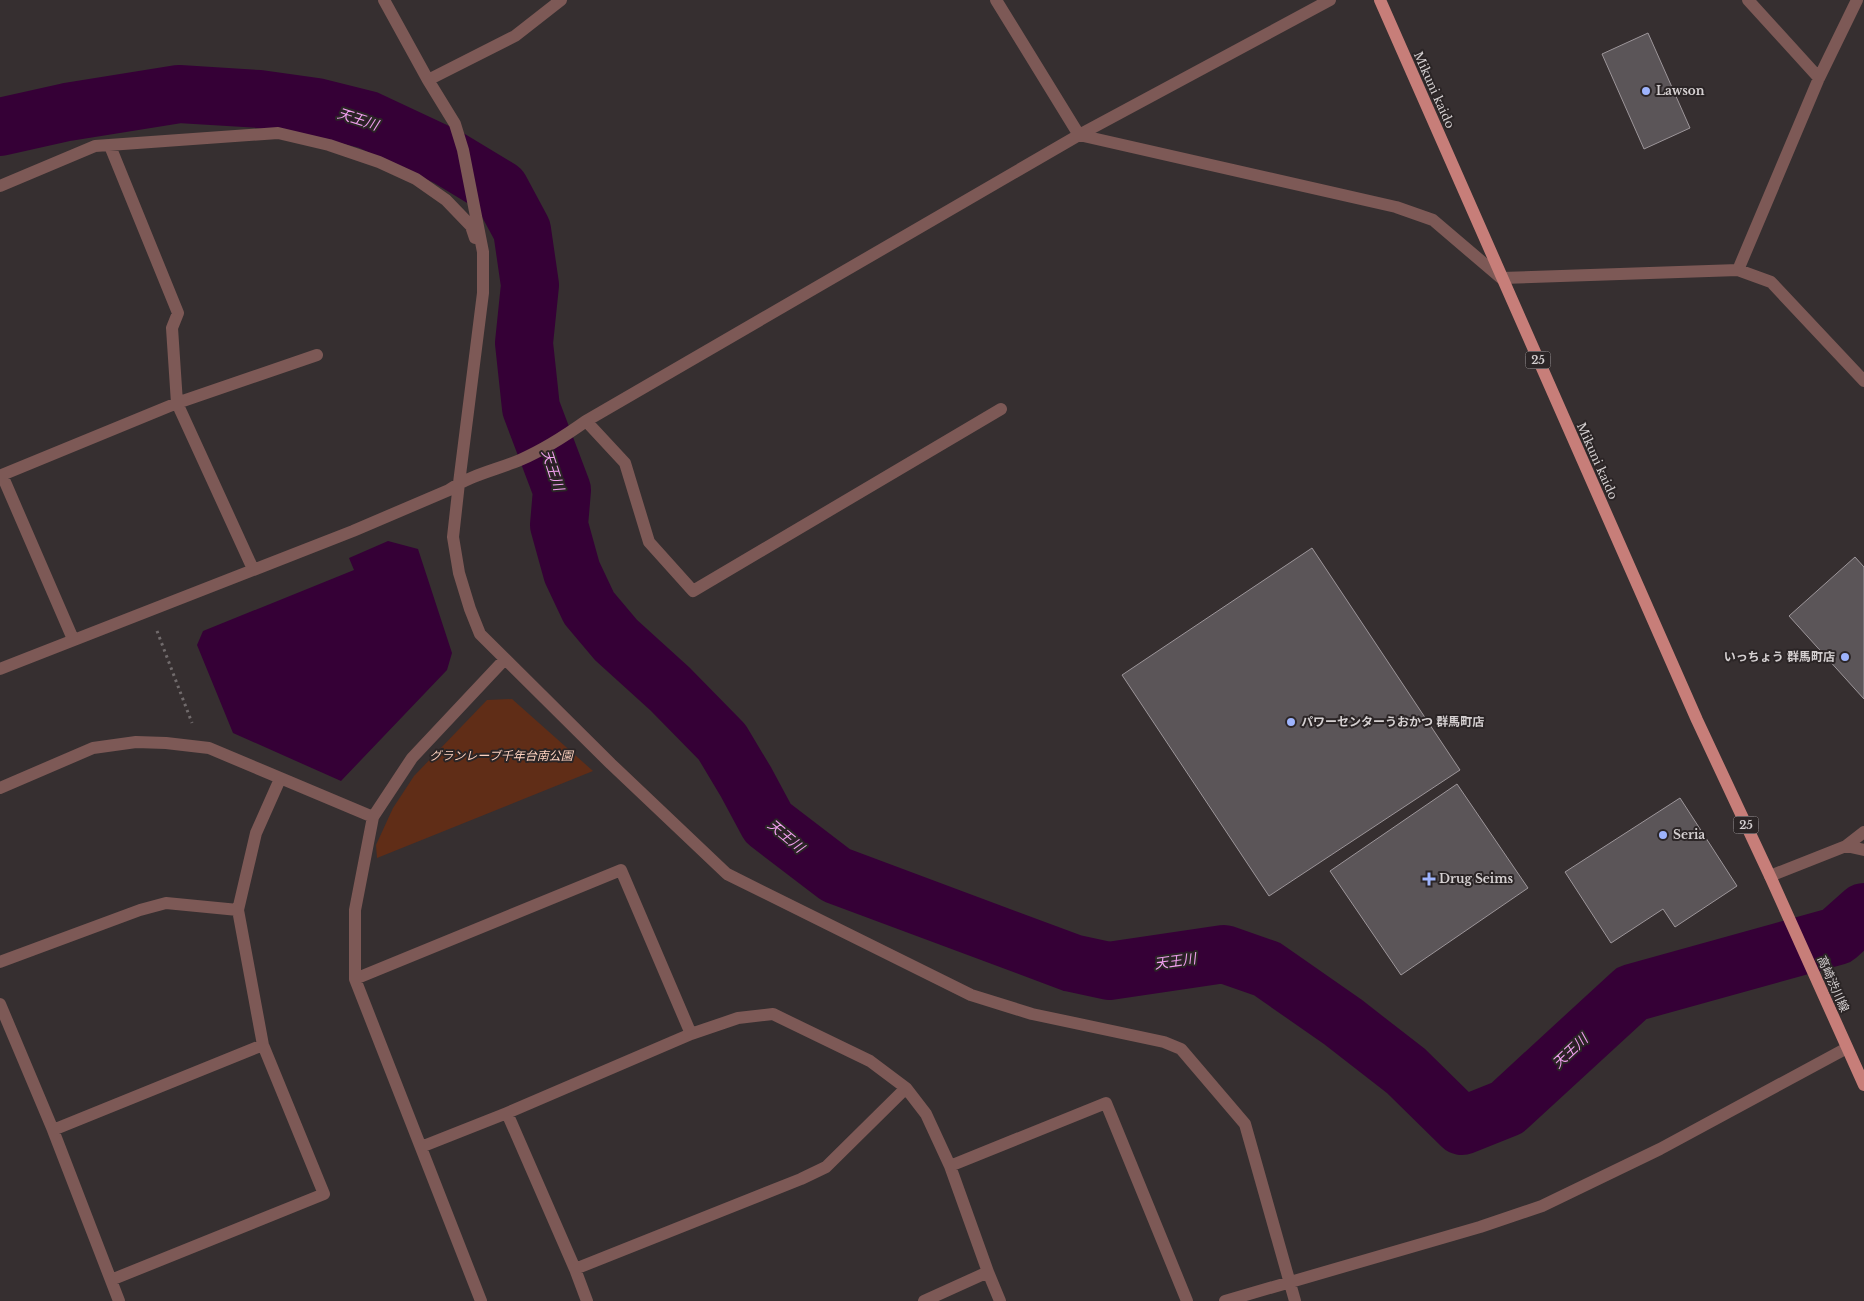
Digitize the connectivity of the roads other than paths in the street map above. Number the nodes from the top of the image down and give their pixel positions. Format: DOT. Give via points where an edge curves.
graph roads {
  1 [pos="384,0"];
  2 [pos="560,0"];
  3 [pos="996,0"];
  4 [pos="1330,0"];
  5 [pos="1380,0"];
  6 [pos="1748,0"];
  7 [pos="1858,0"];
  8 [pos="1864,5"];
  9 [pos="1819,78"];
  10 [pos="428,80"];
  11 [pos="1079,134"];
  12 [pos="110,146"];
  13 [pos="0,186"];
  14 [pos="483,261"];
  15 [pos="1738,270"];
  16 [pos="1501,278"];
  17 [pos="317,355"];
  18 [pos="1864,381"];
  19 [pos="177,403"];
  20 [pos="1001,409"];
  21 [pos="586,421"];
  22 [pos="459,483"];
  23 [pos="253,569"];
  24 [pos="73,639"];
  25 [pos="505,660"];
  26 [pos="0,669"];
  27 [pos="280,779"];
  28 [pos="0,788"];
  29 [pos="373,817"];
  30 [pos="1864,832"];
  31 [pos="1846,846"];
  32 [pos="1864,850"];
  33 [pos="1770,876"];
  34 [pos="238,910"];
  35 [pos="1794,931"];
  36 [pos="0,962"];
  37 [pos="356,979"];
  38 [pos="0,1004"];
  39 [pos="691,1034"];
  40 [pos="263,1045"];
  41 [pos="1847,1048"];
  42 [pos="1864,1085"];
  43 [pos="906,1088"];
  44 [pos="507,1113"];
  45 [pos="53,1130"];
  46 [pos="421,1147"];
  47 [pos="950,1166"];
  48 [pos="575,1269"];
  49 [pos="988,1272"];
  50 [pos="112,1280"];
  51 [pos="1290,1282"];
  52 [pos="119,1301"];
  53 [pos="481,1301"];
  54 [pos="587,1301"];
  55 [pos="924,1301"];
  56 [pos="1000,1301"];
  57 [pos="1187,1301"];
  58 [pos="1225,1301"];
  59 [pos="1295,1301"];
  1 -- 10 [label="street"];
  2 -- 10 [label="street" via="515,36"];
  3 -- 11 [label="street"];
  4 -- 11 [label="street"];
  5 -- 16 [label="main road, Mikuni kaido / 25"];
  6 -- 9 [label="street"];
  7 -- 8 [label="street"];
  7 -- 9 [label="street"];
  9 -- 15 [label="street"];
  10 -- 14 [label="street" via="455,124 463,150"];
  11 -- 16 [label="street" via="1396,207 1432,220"];
  11 -- 21 [label="street"];
  12 -- 13 [label="street" via="95,146"];
  12 -- 14 [label="street" via="278,133 329,145 416,179 446,200 470,226"];
  12 -- 19 [label="street" via="178,312 172,328"];
  14 -- 22 [label="street" via="483,293"];
  15 -- 16 [label="street"];
  15 -- 18 [label="street" via="1771,282"];
  16 -- 33 [label="main road, Mikuni kaido / 25" via="1697,720"];
  17 -- 19 [label="street"];
  19 -- 23 [label="street"];
  19 -- 24 [label="street" via="2,474"];
  20 -- 21 [label="street" via="693,591 649,542 626,463"];
  21 -- 22 [label="street" via="521,459"];
  22 -- 23 [label="street" via="353,531"];
  22 -- 25 [label="street" via="454,537 459,573 480,634"];
  23 -- 24 [label="street"];
  24 -- 26 [label="street"];
  25 -- 29 [label="street" via="412,758"];
  25 -- 51 [label="street" via="727,874 971,995 1032,1014 1164,1042 1181,1049 1245,1124"];
  27 -- 28 [label="street" via="209,748 136,742 93,748"];
  27 -- 29 [label="street"];
  27 -- 34 [label="street" via="256,833"];
  29 -- 37 [label="street" via="355,910"];
  30 -- 31 [label="street"];
  31 -- 32 [label="street"];
  31 -- 33 [label="street"];
  33 -- 35 [label="main road, Mikuni kaido / 25"];
  34 -- 36 [label="street" via="166,902"];
  34 -- 40 [label="street"];
  35 -- 41 [label="main road, 高崎渋川線 / 25"];
  37 -- 39 [label="street" via="621,870"];
  37 -- 46 [label="street"];
  38 -- 45 [label="street"];
  39 -- 43 [label="street" via="738,1018 773,1014 870,1061"];
  39 -- 44 [label="street"];
  40 -- 45 [label="street"];
  40 -- 50 [label="street" via="324,1194"];
  41 -- 42 [label="main road, 25"];
  41 -- 51 [label="street" via="1660,1149 1542,1206"];
  43 -- 47 [label="street" via="926,1114"];
  43 -- 48 [label="street" via="826,1167"];
  44 -- 46 [label="street"];
  44 -- 48 [label="street"];
  45 -- 50 [label="street"];
  46 -- 53 [label="street"];
  47 -- 49 [label="street"];
  47 -- 57 [label="street" via="1106,1103"];
  48 -- 54 [label="street"];
  49 -- 55 [label="street"];
  49 -- 56 [label="street"];
  50 -- 52 [label="street"];
  51 -- 58 [label="street"];
  51 -- 59 [label="street"];
}
